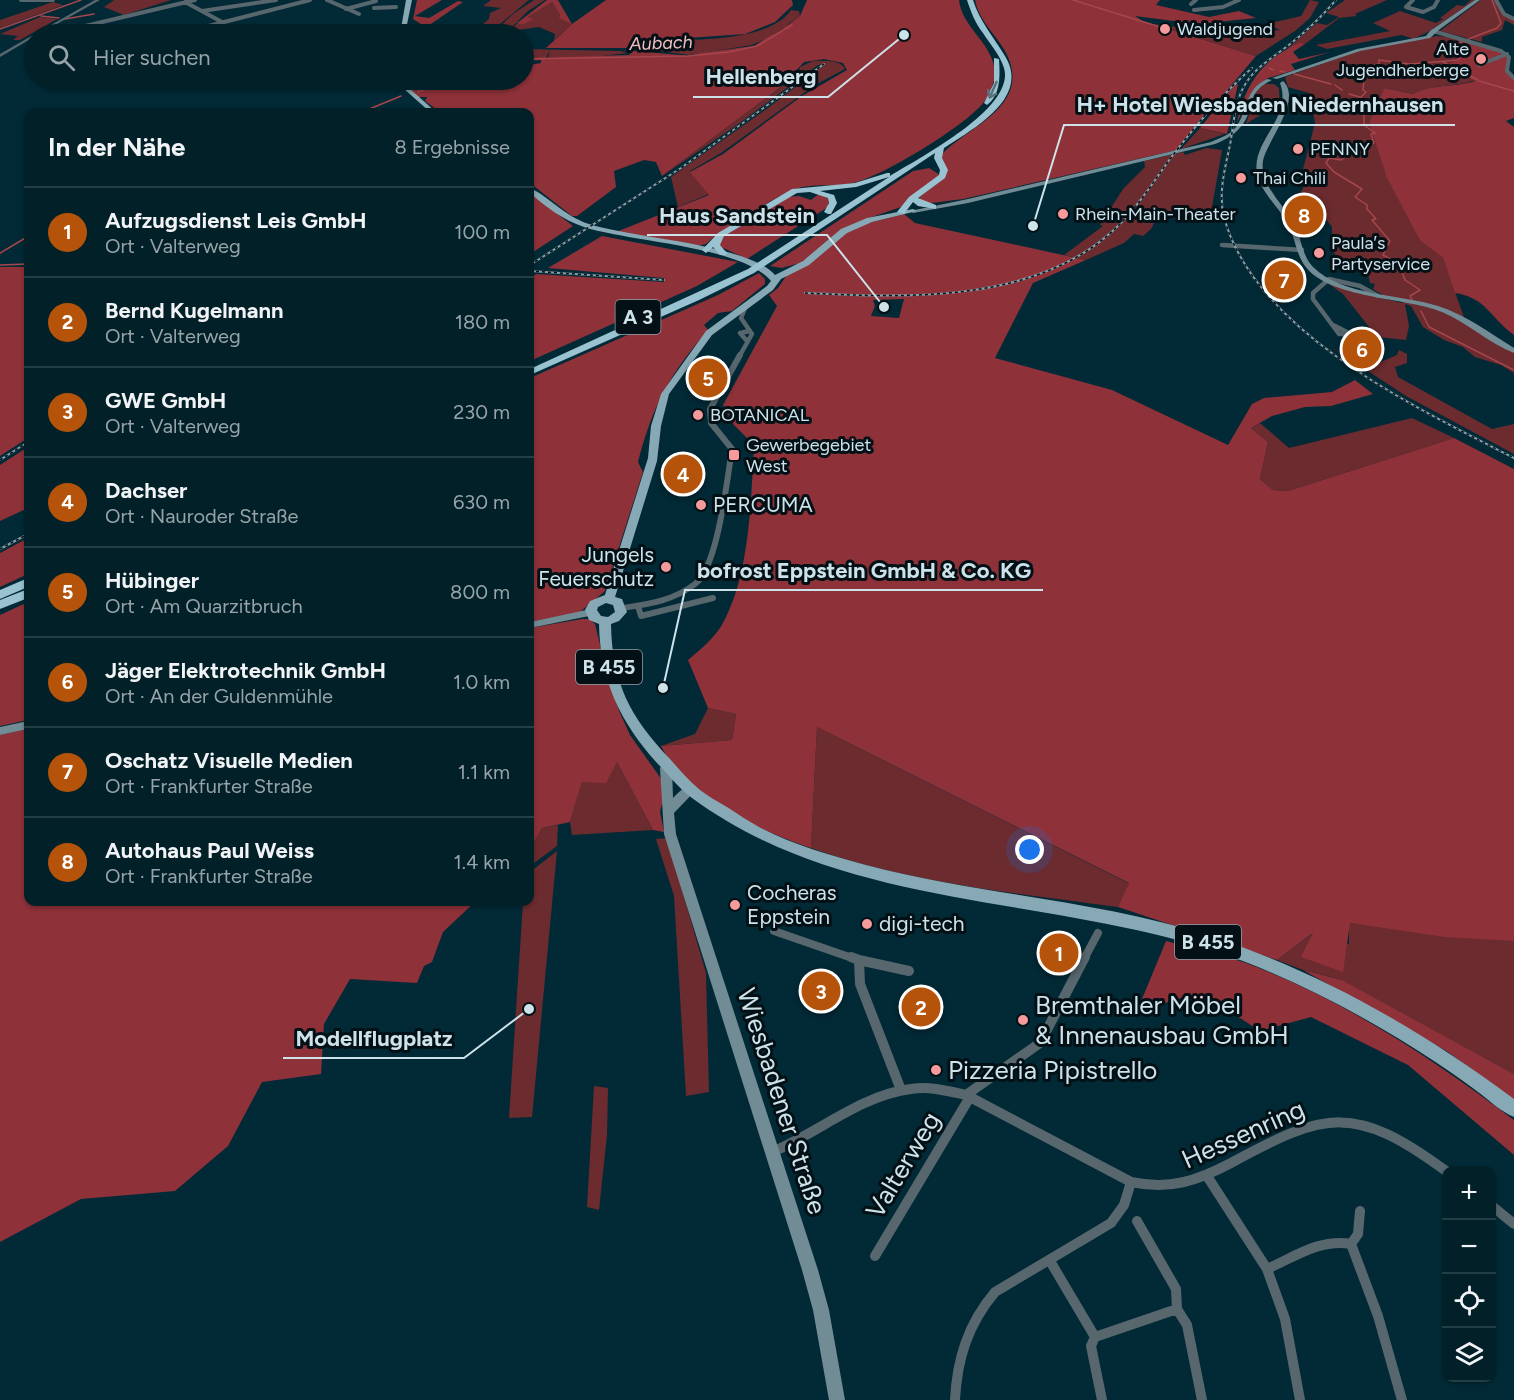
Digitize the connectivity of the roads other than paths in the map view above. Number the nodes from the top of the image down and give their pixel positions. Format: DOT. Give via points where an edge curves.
graph roads {
  1 [pos="21,0"];
  2 [pos="50,0"];
  3 [pos="98,0"];
  4 [pos="181,0"];
  5 [pos="195,0"];
  6 [pos="276,0"];
  7 [pos="293,0"];
  8 [pos="310,0"];
  9 [pos="327,0"];
  10 [pos="376,0"];
  11 [pos="409,0"];
  12 [pos="963,0"];
  13 [pos="970,0"];
  14 [pos="1196,0"];
  15 [pos="1239,0"];
  16 [pos="1413,0"];
  17 [pos="1438,0"];
  18 [pos="1479,0"];
  19 [pos="1496,0"];
  20 [pos="298,3"];
  21 [pos="1221,3"];
  22 [pos="1191,4"];
  23 [pos="1227,5"];
  24 [pos="396,7"];
  25 [pos="374,8"];
  26 [pos="346,9"];
  27 [pos="368,10"];
  28 [pos="1194,10"];
  29 [pos="202,11"];
  30 [pos="359,14"];
  31 [pos="1514,19"];
  32 [pos="222,22"];
  33 [pos="55,24"];
  34 [pos="93,24"];
  35 [pos="215,24"];
  36 [pos="404,24"];
  37 [pos="1434,32"];
  38 [pos="1444,35"];
  39 [pos="1454,37"];
  40 [pos="24,42"];
  41 [pos="1514,52"];
  42 [pos="1505,53"];
  43 [pos="0,56"];
  44 [pos="1479,65"];
  45 [pos="1514,78"];
  46 [pos="1277,82"];
  47 [pos="408,90"];
  48 [pos="428,108"];
  49 [pos="940,148"];
  50 [pos="906,170"];
  51 [pos="887,175"];
  52 [pos="943,175"];
  53 [pos="534,193"];
  54 [pos="791,194"];
  55 [pos="913,203"];
  56 [pos="933,207"];
  57 [pos="828,212"];
  58 [pos="902,213"];
  59 [pos="721,235"];
  60 [pos="716,245"];
  61 [pos="1221,245"];
  62 [pos="706,250"];
  63 [pos="1302,250"];
  64 [pos="723,254"];
  65 [pos="801,266"];
  66 [pos="747,269"];
  67 [pos="773,276"];
  68 [pos="1329,279"];
  69 [pos="748,303"];
  70 [pos="1333,325"];
  71 [pos="750,331"];
  72 [pos="747,341"];
  73 [pos="1514,351"];
  74 [pos="534,362"];
  75 [pos="534,370"];
  76 [pos="24,584"];
  77 [pos="0,595"];
  78 [pos="24,595"];
  79 [pos="713,598"];
  80 [pos="609,599"];
  81 [pos="0,605"];
  82 [pos="639,606"];
  83 [pos="622,608"];
  84 [pos="591,613"];
  85 [pos="605,622"];
  86 [pos="534,624"];
  87 [pos="24,726"];
  88 [pos="0,731"];
  89 [pos="666,768"];
  90 [pos="690,790"];
  91 [pos="668,800"];
  92 [pos="667,820"];
  93 [pos="774,931"];
  94 [pos="1098,933"];
  95 [pos="859,960"];
  96 [pos="909,971"];
  97 [pos="901,1090"];
  98 [pos="968,1096"];
  99 [pos="1514,1109"];
  100 [pos="772,1152"];
  101 [pos="1442,1167"];
  102 [pos="1207,1176"];
  103 [pos="1131,1182"];
  104 [pos="1496,1210"];
  105 [pos="1360,1211"];
  106 [pos="1137,1221"];
  107 [pos="1514,1224"];
  108 [pos="1351,1244"];
  109 [pos="875,1256"];
  110 [pos="1050,1261"];
  111 [pos="1267,1269"];
  112 [pos="1177,1309"];
  113 [pos="1095,1336"];
  114 [pos="837,1400"];
  115 [pos="956,1400"];
  116 [pos="1102,1400"];
  117 [pos="1202,1400"];
  118 [pos="1300,1400"];
  119 [pos="1402,1400"];
  1 -- 2 [label="street"];
  3 -- 33 [label="street"];
  4 -- 5 [label="street"];
  4 -- 29 [label="street"];
  4 -- 34 [label="street"];
  6 -- 29 [label="street"];
  7 -- 20 [label="street"];
  8 -- 20 [label="street"];
  9 -- 26 [label="street"];
  10 -- 25 [label="street"];
  10 -- 26 [label="street"];
  11 -- 36 [label="main road"];
  12 -- 51 [label="highway, A 3, one-way" via="995,58 995,89 973,118"];
  13 -- 49 [label="highway, A 3" via="1004,57 1007,84 991,111"];
  14 -- 22 [label="street"];
  15 -- 23 [label="street"];
  16 -- 17 [label="street" via="1406,7 1423,12"];
  18 -- 37 [label="main road"];
  19 -- 31 [label="street" via="1504,14"];
  20 -- 32 [label="street"];
  21 -- 23 [label="street"];
  23 -- 28 [label="street"];
  24 -- 25 [label="street"];
  25 -- 27 [label="street"];
  26 -- 30 [label="street"];
  29 -- 32 [label="street"];
  32 -- 35 [label="street"];
  37 -- 38 [label="main road"];
  37 -- 39 [label="street"];
  37 -- 46 [label="main road" via="1359,50 1288,74"];
  38 -- 39 [label="street"];
  39 -- 42 [label="street"];
  40 -- 43 [label="street"];
  41 -- 42 [label="street"];
  42 -- 44 [label="street"];
  42 -- 45 [label="street" via="1509,60 1507,71"];
  46 -- 56 [label="main road" via="1260,84 1250,97 1241,124 1234,132 1208,144"];
  46 -- 63 [label="main road" via="1282,115 1262,152 1259,168"];
  47 -- 48 [label="main road"];
  49 -- 50 [label="highway, A 3"];
  49 -- 52 [label="highway" via="938,160"];
  50 -- 52 [label="highway" via="929,168"];
  50 -- 66 [label="highway, A 3" via="768,261"];
  51 -- 54 [label="highway"];
  51 -- 57 [label="highway, A 3"];
  52 -- 55 [label="highway"];
  53 -- 62 [label="main road" via="585,226"];
  54 -- 57 [label="highway" via="812,191 828,195 832,200"];
  54 -- 59 [label="highway"];
  55 -- 56 [label="highway"];
  55 -- 58 [label="highway"];
  57 -- 66 [label="highway, A 3"];
  58 -- 65 [label="main road" via="852,226"];
  59 -- 60 [label="highway"];
  59 -- 62 [label="highway"];
  60 -- 62 [label="highway"];
  60 -- 64 [label="highway"];
  61 -- 63 [label="street"];
  62 -- 64 [label="main road"];
  63 -- 68 [label="main road" via="1308,267"];
  64 -- 67 [label="main road"];
  65 -- 67 [label="main road"];
  65 -- 67 [label="main road"];
  66 -- 74 [label="highway, A 3"];
  66 -- 75 [label="highway, A 3" via="696,298"];
  67 -- 69 [label="main road" via="770,288"];
  68 -- 70 [label="street" via="1312,295"];
  68 -- 73 [label="main road" via="1378,296 1440,309"];
  69 -- 71 [label="street" via="740,315"];
  69 -- 80 [label="main road" via="705,338 663,399 662,426"];
  71 -- 72 [label="street"];
  71 -- 72 [label="street" via="740,333"];
  72 -- 82 [label="street" via="710,409 711,423 732,449 711,563 687,590 665,601"];
  76 -- 77 [label="highway"];
  78 -- 81 [label="highway"];
  79 -- 82 [label="street" via="641,616"];
  80 -- 83 [label="main road"];
  80 -- 84 [label="main road" via="597,602"];
  82 -- 83 [label="street"];
  83 -- 85 [label="main road" via="617,618"];
  84 -- 85 [label="main road"];
  84 -- 86 [label="main road"];
  85 -- 89 [label="main road, B 455" via="608,660 620,700 639,734"];
  87 -- 88 [label="main road"];
  89 -- 90 [label="main road, B 455"];
  89 -- 91 [label="main road, Wiesbadener Straße"];
  90 -- 91 [label="main road" via="675,792"];
  90 -- 92 [label="main road" via="672,806"];
  90 -- 99 [label="main road, B 455" via="752,831 828,861 916,884 1133,921 1246,956 1356,1006 1452,1064"];
  91 -- 92 [label="main road, Wiesbadener Straße"];
  92 -- 100 [label="main road, Wiesbadener Straße"];
  93 -- 95 [label="street"];
  94 -- 98 [label="street, Valterweg" via="1040,1043"];
  95 -- 96 [label="street"];
  95 -- 97 [label="street, Valterweg" via="860,984"];
  97 -- 98 [label="street, Valterweg" via="941,1089"];
  97 -- 100 [label="street, Valterweg" via="877,1096"];
  98 -- 103 [label="street, Valterweg"];
  98 -- 109 [label="street, Valterweg"];
  100 -- 114 [label="main road, Wiesbadener Straße" via="816,1290"];
  101 -- 102 [label="street, Hessenring" via="1378,1130 1332,1122 1290,1131"];
  102 -- 103 [label="street, Hessenring" via="1173,1187"];
  102 -- 111 [label="street"];
  103 -- 110 [label="street" via="1124,1205 1111,1223"];
  104 -- 107 [label="street"];
  105 -- 108 [label="street" via="1358,1234"];
  106 -- 112 [label="street" via="1176,1288"];
  108 -- 111 [label="street" via="1329,1243"];
  108 -- 119 [label="street"];
  110 -- 113 [label="street"];
  110 -- 115 [label="street" via="995,1292 983,1304 963,1346"];
  111 -- 118 [label="street" via="1285,1319"];
  112 -- 113 [label="street"];
  112 -- 117 [label="street" via="1187,1325"];
  113 -- 116 [label="street" via="1091,1346"];
}
